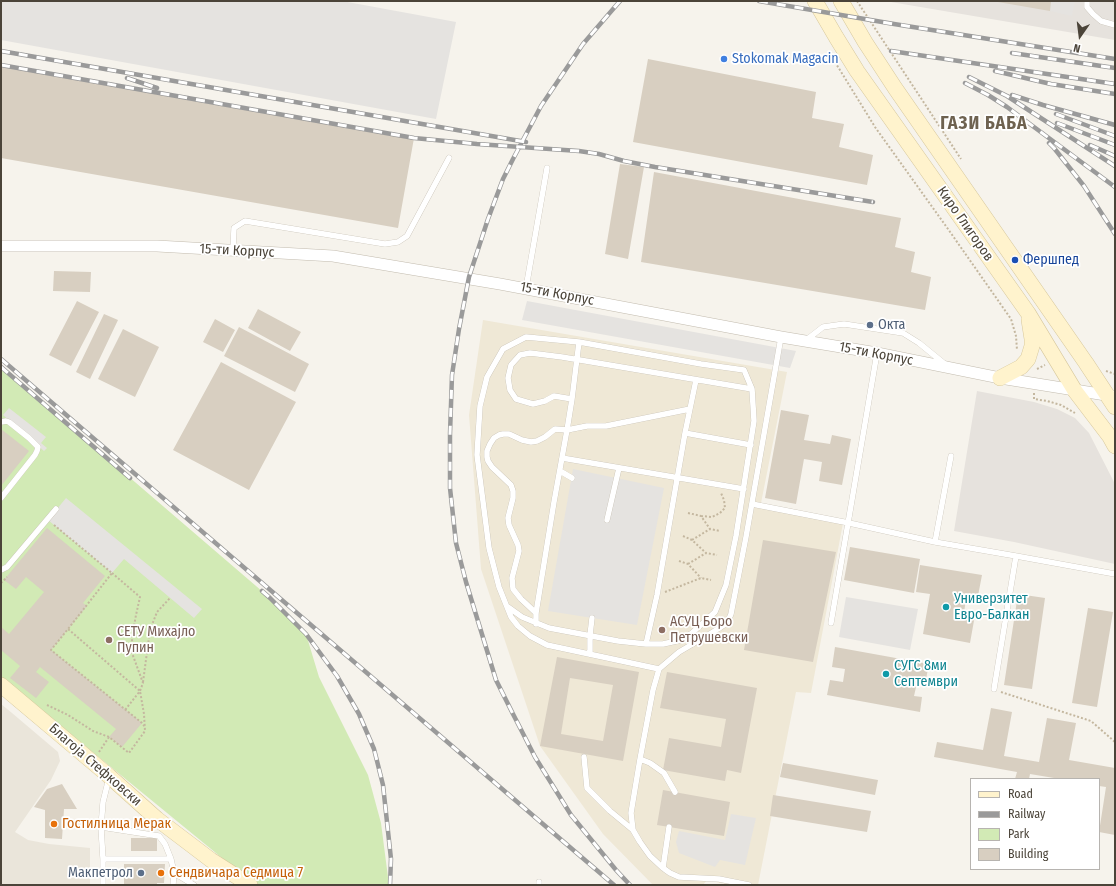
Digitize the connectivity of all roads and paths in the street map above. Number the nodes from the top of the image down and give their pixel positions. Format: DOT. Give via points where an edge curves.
graph roads {
  1 [pos="816,1"];
  2 [pos="841,1"];
  3 [pos="1087,1"];
  4 [pos="1115,25"];
  5 [pos="832,57"];
  6 [pos="449,158"];
  7 [pos="547,168"];
  8 [pos="1,246"];
  9 [pos="233,251"];
  10 [pos="526,288"];
  11 [pos="1028,313"];
  12 [pos="781,337"];
  13 [pos="805,341"];
  14 [pos="579,342"];
  15 [pos="877,353"];
  16 [pos="577,359"];
  17 [pos="1026,362"];
  18 [pos="951,368"];
  19 [pos="1000,378"];
  20 [pos="696,380"];
  21 [pos="1035,384"];
  22 [pos="752,390"];
  23 [pos="1075,391"];
  24 [pos="1034,399"];
  25 [pos="572,400"];
  26 [pos="1113,400"];
  27 [pos="690,409"];
  28 [pos="1075,413"];
  29 [pos="1,422"];
  30 [pos="568,430"];
  31 [pos="685,432"];
  32 [pos="751,445"];
  33 [pos="1115,446"];
  34 [pos="478,452"];
  35 [pos="487,454"];
  36 [pos="951,456"];
  37 [pos="562,458"];
  38 [pos="619,468"];
  39 [pos="560,471"];
  40 [pos="572,478"];
  41 [pos="676,478"];
  42 [pos="711,484"];
  43 [pos="744,489"];
  44 [pos="1,498"];
  45 [pos="752,504"];
  46 [pos="56,509"];
  47 [pos="688,513"];
  48 [pos="700,516"];
  49 [pos="608,520"];
  50 [pos="50,522"];
  51 [pos="849,523"];
  52 [pos="710,529"];
  53 [pos="720,531"];
  54 [pos="683,536"];
  55 [pos="692,540"];
  56 [pos="934,542"];
  57 [pos="706,554"];
  58 [pos="717,555"];
  59 [pos="1016,556"];
  60 [pos="679,561"];
  61 [pos="688,564"];
  62 [pos="1,570"];
  63 [pos="112,573"];
  64 [pos="1115,574"];
  65 [pos="8,575"];
  66 [pos="701,578"];
  67 [pos="711,580"];
  68 [pos="1,583"];
  69 [pos="657,595"];
  70 [pos="170,598"];
  71 [pos="508,607"];
  72 [pos="536,613"];
  73 [pos="592,618"];
  74 [pos="536,624"];
  75 [pos="831,624"];
  76 [pos="68,629"];
  77 [pos="590,635"];
  78 [pos="646,644"];
  79 [pos="590,654"];
  80 [pos="659,669"];
  81 [pos="143,683"];
  82 [pos="1,685"];
  83 [pos="994,689"];
  84 [pos="140,691"];
  85 [pos="42,702"];
  86 [pos="125,710"];
  87 [pos="145,727"];
  88 [pos="109,737"];
  89 [pos="1115,742"];
  90 [pos="96,755"];
  91 [pos="584,757"];
  92 [pos="640,759"];
  93 [pos="109,776"];
  94 [pos="675,792"];
  95 [pos="101,827"];
  96 [pos="669,827"];
  97 [pos="633,830"];
  98 [pos="171,859"];
  99 [pos="103,860"];
  100 [pos="663,868"];
  101 [pos="174,873"];
  102 [pos="103,885"];
  103 [pos="173,885"];
  104 [pos="194,885"];
  105 [pos="250,885"];
  106 [pos="749,885"];
  1 -- 11 [label="street, Киро Глигоров" via="857,71"];
  2 -- 26 [label="street, Киро Глигоров" via="895,88"];
  3 -- 4 [label="lane" via="1087,7 1101,21"];
  5 -- 17 [label="path" via="875,127 1011,319 1016,336 1017,357"];
  6 -- 9 [label="lane" via="407,236 398,242 385,244 245,221 234,228"];
  7 -- 10 [label="lane"];
  8 -- 9 [label="street, 15-ти Корпус" via="157,246"];
  9 -- 10 [label="street, 15-ти Корпус" via="333,256"];
  10 -- 12 [label="street, 15-ти Корпус"];
  11 -- 17 [label="street" via="1032,346"];
  11 -- 23 [label="street, Киро Глигоров"];
  12 -- 13 [label="street, 15-ти Корпус"];
  12 -- 45 [label="lane"];
  13 -- 15 [label="street, 15-ти Корпус"];
  13 -- 18 [label="lane" via="823,327 844,324 903,333"];
  14 -- 16 [label="lane"];
  14 -- 22 [label="lane" via="744,370"];
  14 -- 34 [label="lane" via="526,337 503,349 487,376 480,406"];
  15 -- 18 [label="street, 15-ти Корпус"];
  15 -- 51 [label="lane"];
  16 -- 20 [label="lane"];
  16 -- 25 [label="lane"];
  16 -- 25 [label="lane" via="530,353 520,355 511,366 508,378 510,390 516,399 533,404 554,396"];
  17 -- 19 [label="street"];
  17 -- 21 [label="path" via="1037,369"];
  18 -- 19 [label="street, 15-ти Корпус"];
  19 -- 21 [label="street, 15-ти Корпус"];
  20 -- 22 [label="lane"];
  20 -- 27 [label="lane"];
  21 -- 23 [label="street, 15-ти Корпус"];
  22 -- 32 [label="lane" via="754,421"];
  23 -- 26 [label="street, 15-ти Корпус"];
  23 -- 33 [label="street, Киро Глигоров"];
  24 -- 28 [label="path" via="1061,405"];
  25 -- 30 [label="lane"];
  27 -- 30 [label="lane" via="606,426"];
  27 -- 31 [label="lane"];
  29 -- 44 [label="lane" via="9,422 38,447 35,455"];
  30 -- 35 [label="lane" via="555,429 545,437 531,442 509,434 499,435 490,444"];
  30 -- 37 [label="lane"];
  31 -- 32 [label="lane"];
  31 -- 41 [label="lane"];
  32 -- 43 [label="lane"];
  34 -- 35 [label="lane"];
  34 -- 71 [label="lane" via="490,548 499,587"];
  35 -- 72 [label="lane" via="492,467 511,485 513,491 508,518 519,551 512,578 513,590"];
  36 -- 56 [label="lane"];
  37 -- 38 [label="lane"];
  37 -- 39 [label="lane"];
  38 -- 41 [label="lane"];
  38 -- 49 [label="lane"];
  39 -- 40 [label="lane"];
  39 -- 72 [label="lane"];
  41 -- 42 [label="lane"];
  41 -- 69 [label="lane"];
  42 -- 43 [label="lane"];
  42 -- 48 [label="path" via="720,492 725,508 712,517"];
  43 -- 78 [label="lane" via="726,585 715,612 692,633 680,640"];
  45 -- 51 [label="lane"];
  45 -- 80 [label="lane" via="728,620 679,652"];
  46 -- 62 [label="lane" via="7,567"];
  47 -- 48 [label="path"];
  48 -- 52 [label="path"];
  50 -- 63 [label="path"];
  51 -- 56 [label="lane"];
  51 -- 75 [label="lane"];
  52 -- 53 [label="path"];
  52 -- 55 [label="path"];
  54 -- 55 [label="path"];
  55 -- 57 [label="path"];
  56 -- 59 [label="lane"];
  57 -- 58 [label="path"];
  57 -- 61 [label="path"];
  59 -- 64 [label="lane"];
  59 -- 83 [label="lane"];
  60 -- 61 [label="path"];
  61 -- 66 [label="path"];
  63 -- 76 [label="path"];
  63 -- 81 [label="path" via="140,597 132,637 132,653"];
  65 -- 68 [label="path"];
  66 -- 67 [label="path"];
  66 -- 69 [label="path"];
  69 -- 78 [label="lane"];
  70 -- 81 [label="path" via="157,612 150,630"];
  71 -- 74 [label="lane"];
  71 -- 79 [label="lane" via="511,617 530,636 547,645"];
  72 -- 74 [label="lane"];
  73 -- 77 [label="lane"];
  74 -- 77 [label="lane" via="554,630"];
  76 -- 84 [label="path"];
  76 -- 86 [label="path" via="51,650"];
  77 -- 78 [label="lane"];
  77 -- 79 [label="lane"];
  79 -- 80 [label="lane"];
  80 -- 92 [label="lane"];
  81 -- 84 [label="path"];
  82 -- 93 [label="street, Благоја Стефковски"];
  83 -- 89 [label="path" via="1091,721"];
  84 -- 86 [label="path"];
  84 -- 87 [label="path"];
  85 -- 88 [label="path" via="93,731"];
  86 -- 87 [label="path"];
  87 -- 88 [label="path" via="145,731 129,753"];
  88 -- 90 [label="path"];
  91 -- 97 [label="lane" via="587,788"];
  92 -- 94 [label="lane" via="664,773"];
  92 -- 97 [label="lane" via="631,813"];
  93 -- 95 [label="lane"];
  93 -- 105 [label="street, Благоја Стефковски" via="157,819 211,860"];
  95 -- 98 [label="lane" via="159,836"];
  95 -- 99 [label="lane"];
  96 -- 100 [label="lane"];
  97 -- 100 [label="lane" via="650,856"];
  98 -- 99 [label="lane"];
  98 -- 101 [label="lane"];
  99 -- 102 [label="lane"];
  100 -- 106 [label="lane" via="679,877 719,879"];
  101 -- 103 [label="lane"];
  101 -- 104 [label="lane"];
}
